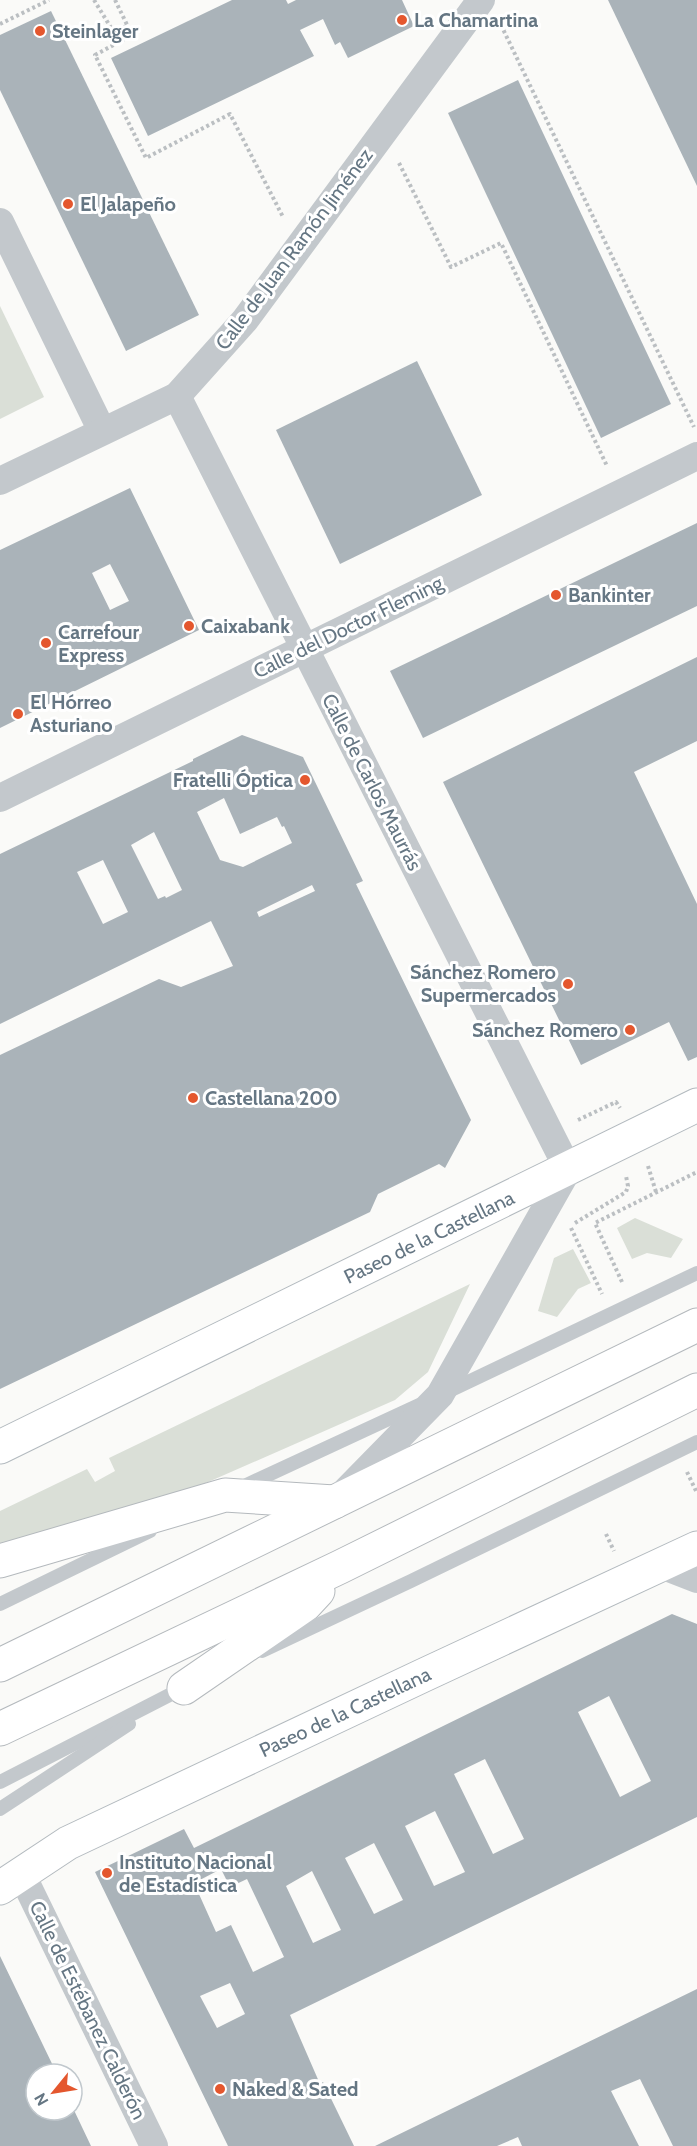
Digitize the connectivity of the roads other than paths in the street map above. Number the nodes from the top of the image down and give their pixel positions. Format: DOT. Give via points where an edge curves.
graph roads {
  1 [pos="472,5"];
  2 [pos="0,222"];
  3 [pos="177,396"];
  4 [pos="102,431"];
  5 [pos="697,456"];
  6 [pos="0,481"];
  7 [pos="304,648"];
  8 [pos="0,798"];
  9 [pos="697,1105"];
  10 [pos="568,1169"];
  11 [pos="697,1273"];
  12 [pos="697,1325"];
  13 [pos="697,1390"];
  14 [pos="440,1395"];
  15 [pos="697,1442"];
  16 [pos="0,1447"];
  17 [pos="225,1495"];
  18 [pos="335,1502"];
  19 [pos="697,1548"];
  20 [pos="0,1561"];
  21 [pos="661,1565"];
  22 [pos="340,1567"];
  23 [pos="697,1579"];
  24 [pos="0,1604"];
  25 [pos="0,1665"];
  26 [pos="183,1688"];
  27 [pos="0,1729"];
  28 [pos="0,1782"];
  29 [pos="0,1809"];
  30 [pos="11,1882"];
  31 [pos="154,2146"];
  1 -- 3 [label="street, Calle de Juan Ramón Jiménez" via="245,320"];
  2 -- 4 [label="street"];
  3 -- 4 [label="street, Calle de Juan Ramón Jiménez"];
  3 -- 7 [label="street, Calle de Carlos Maurrás"];
  4 -- 6 [label="street, Calle de Juan Ramón Jiménez"];
  5 -- 7 [label="street, Calle del Doctor Fleming"];
  7 -- 8 [label="street, Calle del Doctor Fleming"];
  7 -- 10 [label="street, Calle de Carlos Maurrás"];
  9 -- 10 [label="main road, Paseo de la Castellana"];
  10 -- 14 [label="street, Paseo de la Castellana"];
  10 -- 16 [label="main road, Paseo de la Castellana"];
  11 -- 14 [label="lane, Paseo de la Castellana"];
  12 -- 18 [label="main road, Paseo de la Castellana"];
  13 -- 22 [label="main road"];
  14 -- 17 [label="lane, Paseo de la Castellana"];
  14 -- 18 [label="street, Paseo de la Castellana"];
  15 -- 26 [label="lane"];
  17 -- 18 [label="main road"];
  17 -- 20 [label="main road"];
  17 -- 24 [label="lane, Paseo de la Castellana"];
  18 -- 25 [label="main road, Paseo de la Castellana"];
  19 -- 21 [label="main road, Paseo de la Castellana"];
  21 -- 23 [label="street"];
  21 -- 30 [label="main road, Paseo de la Castellana" via="69,1843"];
  22 -- 26 [label="main road" via="305,1605"];
  22 -- 27 [label="main road"];
  26 -- 28 [label="lane"];
  26 -- 29 [label="lane"];
  30 -- 31 [label="street, Calle de Estébanez Calderón"];
}
